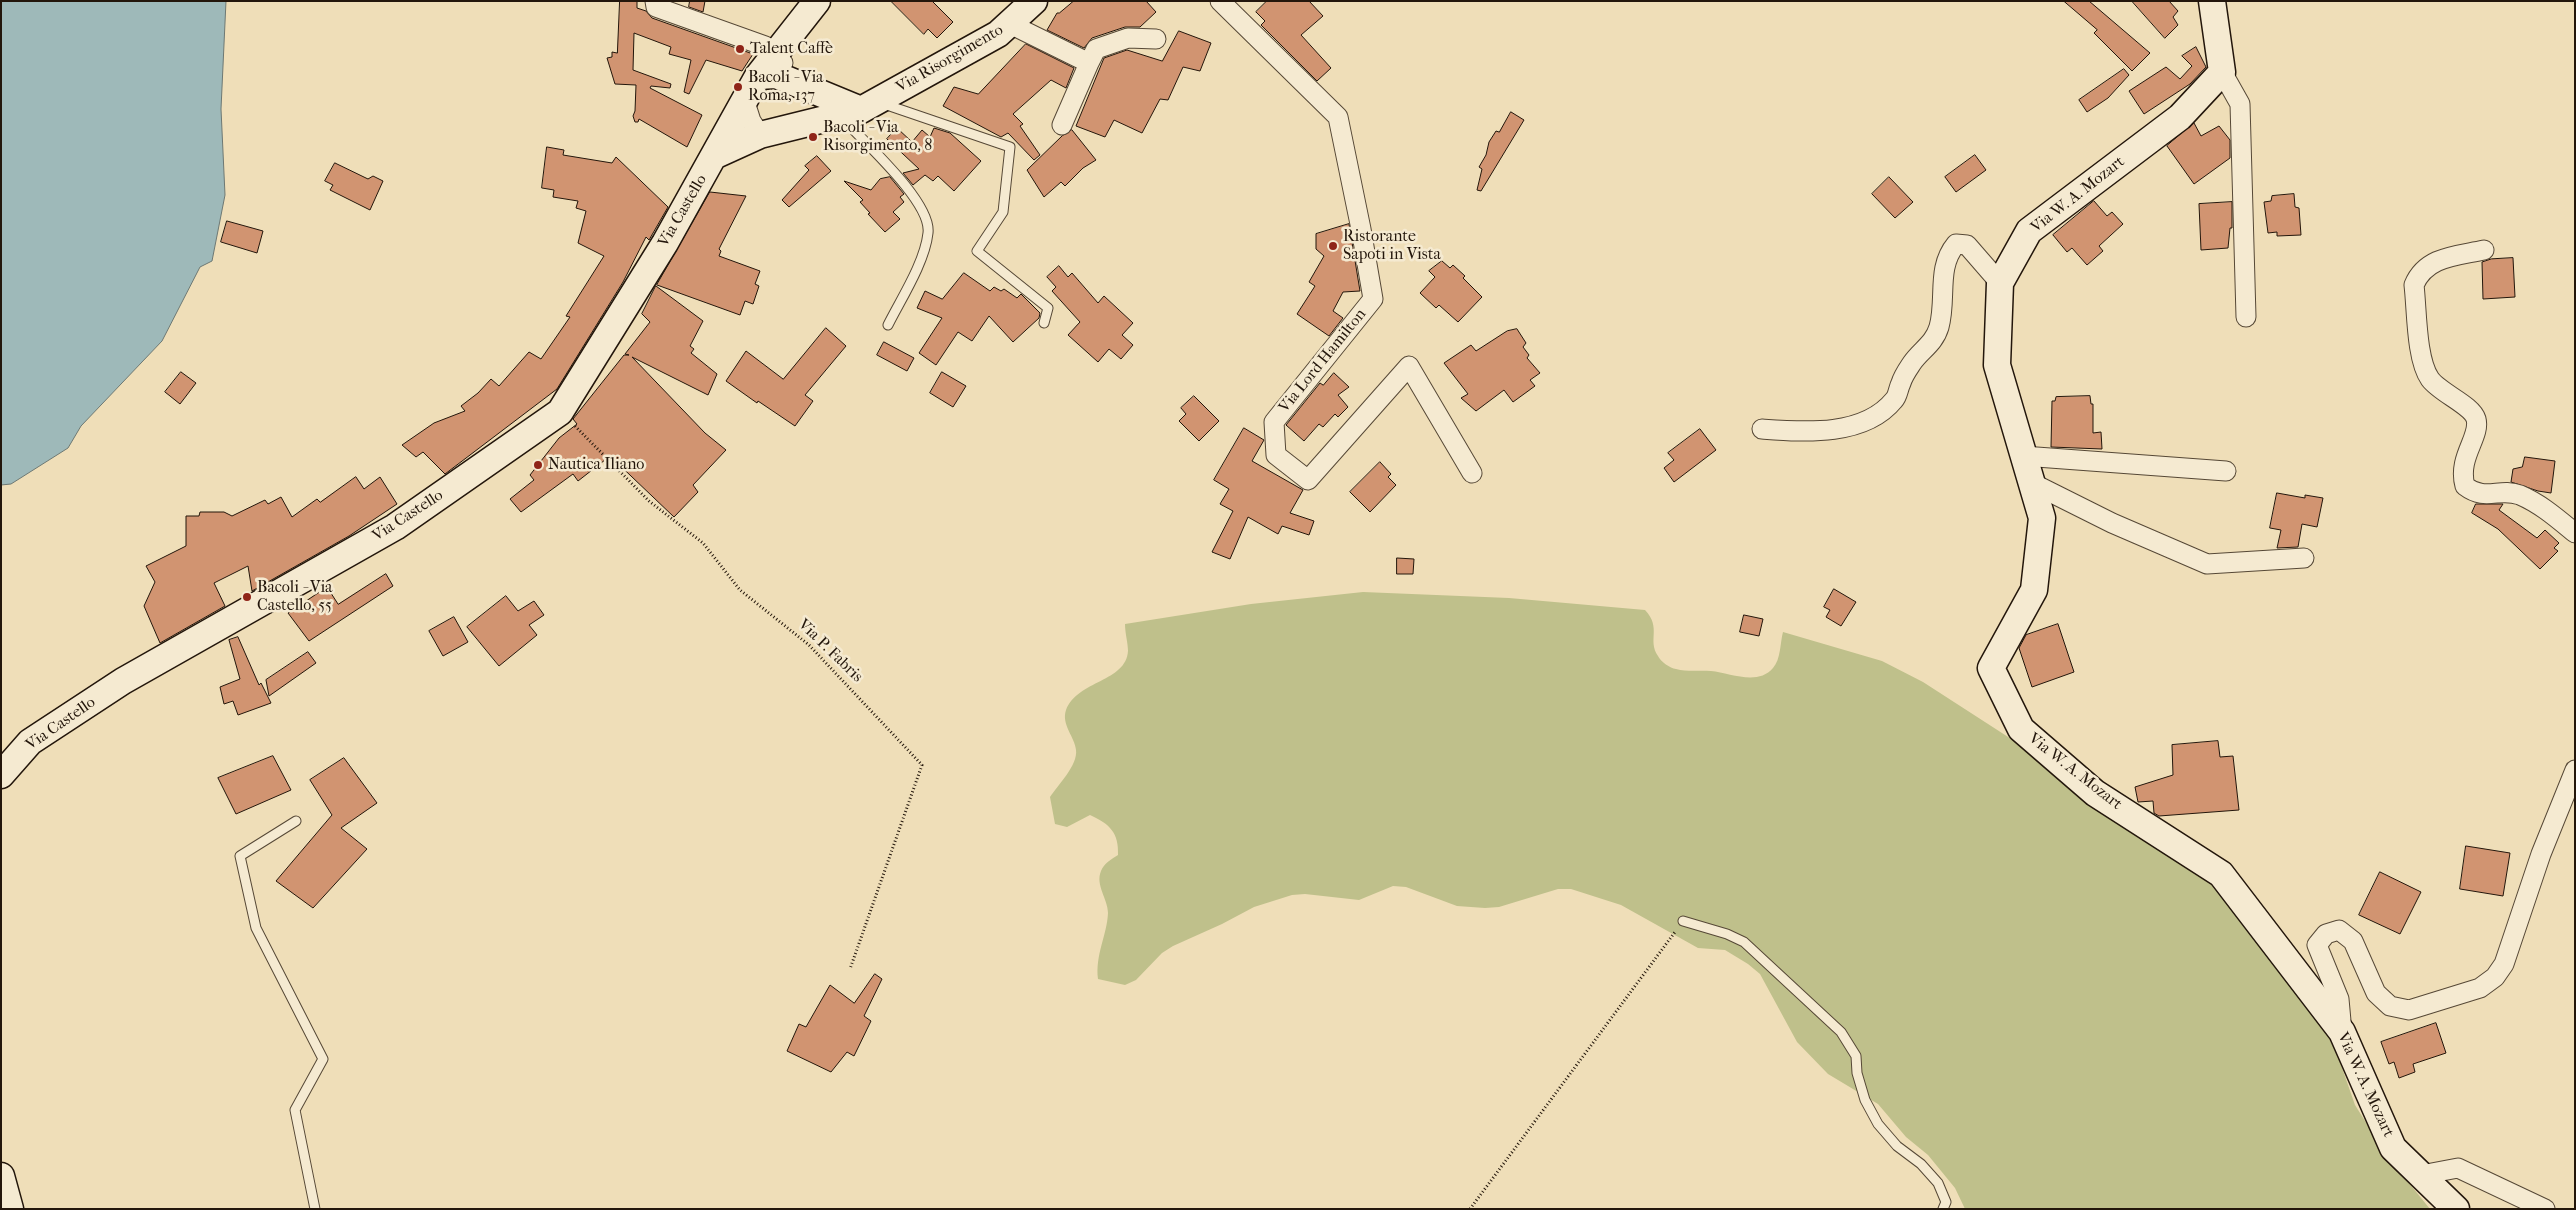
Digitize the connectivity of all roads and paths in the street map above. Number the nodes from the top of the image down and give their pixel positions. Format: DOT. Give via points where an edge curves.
graph roads {
  1 [pos="655,1"];
  2 [pos="1034,1"];
  3 [pos="1220,1"];
  4 [pos="2212,1"];
  5 [pos="815,2"];
  6 [pos="1010,24"];
  7 [pos="1156,39"];
  8 [pos="1088,63"];
  9 [pos="765,66"];
  10 [pos="2222,72"];
  11 [pos="816,91"];
  12 [pos="744,102"];
  13 [pos="859,109"];
  14 [pos="1062,125"];
  15 [pos="793,127"];
  16 [pos="760,135"];
  17 [pos="716,155"];
  18 [pos="2484,250"];
  19 [pos="2000,283"];
  20 [pos="2246,317"];
  21 [pos="1044,323"];
  22 [pos="888,325"];
  23 [pos="560,412"];
  24 [pos="1762,429"];
  25 [pos="2023,456"];
  26 [pos="2226,470"];
  27 [pos="1472,473"];
  28 [pos="2032,483"];
  29 [pos="2575,534"];
  30 [pos="2304,558"];
  31 [pos="2575,770"];
  32 [pos="1,776"];
  33 [pos="296,821"];
  34 [pos="1683,921"];
  35 [pos="850,969"];
  36 [pos="2342,1032"];
  37 [pos="2421,1175"];
  38 [pos="1,1176"];
  39 [pos="10,1209"];
  40 [pos="315,1209"];
  41 [pos="1470,1209"];
  42 [pos="1943,1209"];
  43 [pos="2456,1209"];
  44 [pos="2545,1209"];
  1 -- 9 [label="street" via="656,7 765,46"];
  2 -- 6 [label="street, Via Risorgimento"];
  3 -- 27 [label="street, Via Lord Hamilton" via="1338,117 1362,229 1372,299 1274,422 1276,455 1308,480 1409,366"];
  4 -- 10 [label="street"];
  5 -- 9 [label="street, Via Castello"];
  6 -- 8 [label="street"];
  6 -- 13 [label="street, Via Risorgimento" via="998,34"];
  7 -- 8 [label="street" via="1128,38 1096,49"];
  8 -- 14 [label="street"];
  9 -- 11 [label="street" via="776,75"];
  9 -- 12 [label="street, Via Castello"];
  10 -- 19 [label="street, Via W. A. Mozart" via="2180,117 2029,230"];
  10 -- 20 [label="street" via="2240,104"];
  11 -- 13 [label="street"];
  11 -- 15 [label="street" via="812,106"];
  12 -- 16 [label="street"];
  12 -- 17 [label="street, Via Castello"];
  13 -- 15 [label="street, Via Risorgimento"];
  13 -- 21 [label="lane" via="1010,147 1003,212 977,251 1048,308"];
  13 -- 22 [label="lane" via="925,214 929,232 922,255"];
  15 -- 16 [label="street, Via Risorgimento"];
  16 -- 17 [label="street, Via Risorgimento"];
  17 -- 23 [label="street, Via Castello"];
  18 -- 29 [label="street" via="2433,262 2422,269 2417,278 2414,285 2423,364 2440,390 2476,418 2476,427 2462,466 2465,486 2475,494 2519,494"];
  19 -- 24 [label="street" via="1967,244 1956,244 1943,266 1939,327 1932,343 1914,361 1901,381 1896,398 1882,414 1833,429 1800,432"];
  19 -- 25 [label="street, Via W. A. Mozart" via="1997,365"];
  23 -- 32 [label="street, Via Castello" via="395,527 123,681 30,742"];
  23 -- 35 [label="path, Via P. Fabris" via="649,501 703,543 740,590 810,645 922,765"];
  25 -- 26 [label="street"];
  25 -- 28 [label="street, Via W. A. Mozart"];
  28 -- 30 [label="street" via="2112,523 2207,564"];
  28 -- 36 [label="street, Via W. A. Mozart" via="2042,518 2034,590 1991,668 2021,729 2095,792 2221,874"];
  31 -- 36 [label="street" via="2541,854 2504,964 2495,977 2480,988 2409,1010 2390,1006 2376,993 2352,941 2339,930 2326,934 2318,945 2339,999"];
  33 -- 40 [label="lane" via="240,856 256,928 323,1058 295,1110"];
  34 -- 41 [label="path"];
  34 -- 42 [label="lane" via="1744,942 1841,1032 1856,1056 1856,1073 1864,1100 1878,1124 1897,1146 1921,1164 1938,1183 1946,1202"];
  36 -- 37 [label="street, Via W. A. Mozart" via="2394,1148"];
  37 -- 43 [label="street, Via W. A. Mozart"];
  37 -- 44 [label="street" via="2458,1168"];
  38 -- 39 [label="street"];
}
